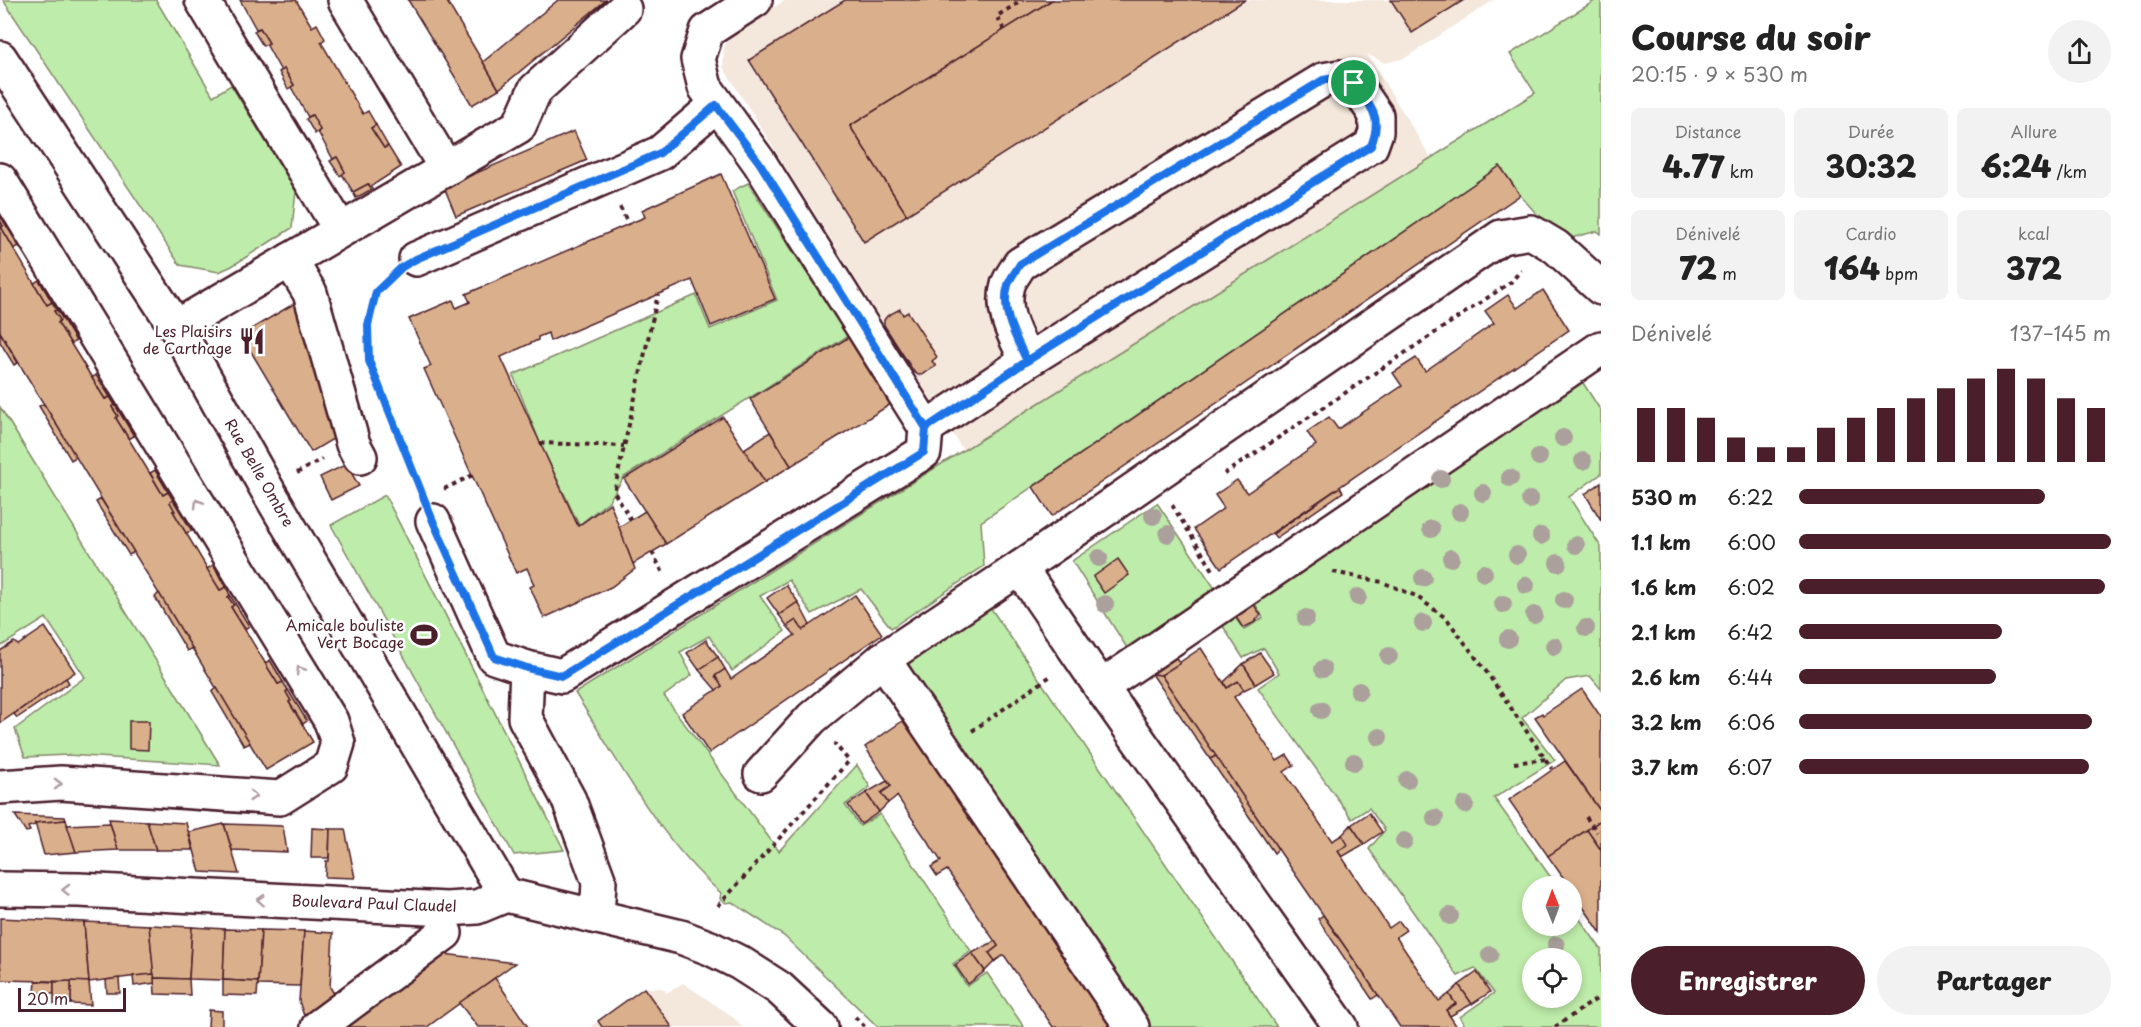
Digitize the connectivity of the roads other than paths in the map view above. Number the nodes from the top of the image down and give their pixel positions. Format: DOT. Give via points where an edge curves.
graph roads {
  1 [pos="202,0"];
  2 [pos="345,0"];
  3 [pos="755,0"];
  4 [pos="624,9"];
  5 [pos="0,58"];
  6 [pos="716,105"];
  7 [pos="446,168"];
  8 [pos="0,180"];
  9 [pos="340,229"];
  10 [pos="416,259"];
  11 [pos="290,260"];
  12 [pos="1601,288"];
  13 [pos="176,327"];
  14 [pos="1601,348"];
  15 [pos="1027,361"];
  16 [pos="926,428"];
  17 [pos="356,450"];
  18 [pos="429,509"];
  19 [pos="1020,568"];
  20 [pos="883,659"];
  21 [pos="527,668"];
  22 [pos="1101,687"];
  23 [pos="761,774"];
  24 [pos="0,787"];
  25 [pos="0,889"];
  26 [pos="506,895"];
  27 [pos="597,917"];
  28 [pos="445,933"];
  29 [pos="1331,1024"];
  30 [pos="318,1027"];
  31 [pos="821,1027"];
  32 [pos="1132,1027"];
  1 -- 9 [label="street"];
  2 -- 7 [label="street"];
  3 -- 6 [label="street" via="707,31 698,58 705,87"];
  4 -- 7 [label="street" via="536,90 519,126"];
  5 -- 13 [label="street, Rue Belle Ombre"];
  6 -- 10 [label="street" via="660,153"];
  6 -- 16 [label="street" via="759,162"];
  7 -- 9 [label="street"];
  24 -- 8 [label="street, one-way" via="61,783 280,798 332,766 338,743 331,721"];
  9 -- 11 [label="street"];
  11 -- 13 [label="street"];
  11 -- 17 [label="street" via="310,293"];
  12 -- 19 [label="street" via="1556,247 1531,232 1501,237"];
  13 -- 26 [label="street, Rue Belle Ombre"];
  14 -- 22 [label="street"];
  15 -- 15 [label="street" via="1005,306 1008,284 1020,264 1323,80 1340,77 1354,83 1376,115 1371,146"];
  15 -- 16 [label="street"];
  16 -- 21 [label="street" via="924,452 562,676"];
  18 -- 21 [label="street" via="494,657"];
  19 -- 20 [label="street"];
  19 -- 22 [label="street"];
  20 -- 23 [label="street" via="812,718"];
  20 -- 32 [label="street"];
  21 -- 27 [label="street" via="525,718 569,800 599,882"];
  22 -- 29 [label="street"];
  26 -- 25 [label="street, Boulevard Paul Claudel, one-way" via="477,907 447,909"];
  26 -- 27 [label="street"];
  27 -- 31 [label="street" via="710,948 779,988"];
  28 -- 30 [label="street"];
}
